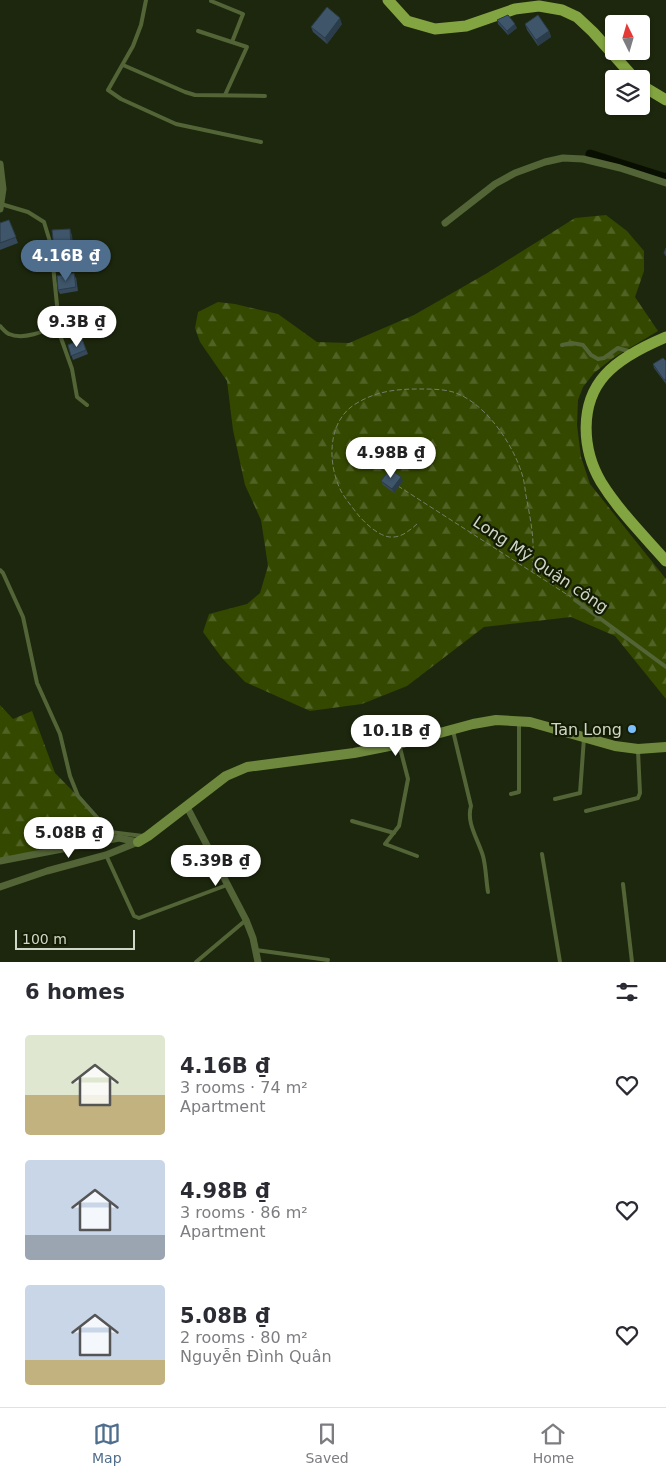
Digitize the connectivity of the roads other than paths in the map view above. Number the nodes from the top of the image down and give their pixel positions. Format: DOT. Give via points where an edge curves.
graph roads {
  1 [pos="146,0"];
  2 [pos="388,0"];
  3 [pos="211,1"];
  4 [pos="561,5"];
  5 [pos="198,31"];
  6 [pos="232,42"];
  7 [pos="122,65"];
  8 [pos="627,70"];
  9 [pos="650,90"];
  10 [pos="225,95"];
  11 [pos="265,96"];
  12 [pos="666,100"];
  13 [pos="261,142"];
  14 [pos="0,164"];
  15 [pos="666,183"];
  16 [pos="1,206"];
  17 [pos="445,223"];
  18 [pos="56,324"];
  19 [pos="0,326"];
  20 [pos="666,337"];
  21 [pos="562,345"];
  22 [pos="633,353"];
  23 [pos="87,405"];
  24 [pos="666,561"];
  25 [pos="0,570"];
  26 [pos="575,600"];
  27 [pos="666,667"];
  28 [pos="519,720"];
  29 [pos="452,729"];
  30 [pos="584,738"];
  31 [pos="399,744"];
  32 [pos="666,747"];
  33 [pos="638,749"];
  34 [pos="511,794"];
  35 [pos="555,799"];
  36 [pos="187,807"];
  37 [pos="586,811"];
  38 [pos="352,821"];
  39 [pos="394,833"];
  40 [pos="148,836"];
  41 [pos="138,842"];
  42 [pos="542,854"];
  43 [pos="106,855"];
  44 [pos="417,856"];
  45 [pos="0,861"];
  46 [pos="623,884"];
  47 [pos="228,885"];
  48 [pos="0,887"];
  49 [pos="488,892"];
  50 [pos="246,920"];
  51 [pos="256,950"];
  52 [pos="328,960"];
  53 [pos="196,962"];
  54 [pos="258,962"];
  55 [pos="560,962"];
  56 [pos="632,962"];
  1 -- 7 [label="lane" via="136,39"];
  2 -- 4 [label="main road" via="407,21 435,29 466,26 515,8"];
  3 -- 6 [label="lane" via="243,14"];
  4 -- 8 [label="main road" via="577,17"];
  5 -- 6 [label="lane"];
  6 -- 10 [label="lane" via="246,47"];
  7 -- 10 [label="lane" via="195,95"];
  7 -- 13 [label="lane" via="108,90 121,98 176,124"];
  9 -- 12 [label="main road"];
  10 -- 11 [label="lane"];
  14 -- 16 [label="street"];
  15 -- 17 [label="street" via="583,159 563,158 515,173 495,184"];
  16 -- 18 [label="lane" via="28,212 44,222 51,245"];
  18 -- 19 [label="lane" via="37,334 20,335 9,334"];
  18 -- 23 [label="lane" via="72,368 77,396"];
  20 -- 22 [label="main road"];
  21 -- 22 [label="lane" via="583,345 598,358 604,358 618,348"];
  22 -- 24 [label="main road" via="606,374 596,388 588,406 587,445 601,481"];
  25 -- 40 [label="lane" via="23,617 37,683 60,734 78,796 110,832"];
  26 -- 27 [label="lane, Long Mỹ Quận công"];
  28 -- 29 [label="street" via="496,720"];
  28 -- 30 [label="street"];
  28 -- 34 [label="lane" via="519,792"];
  29 -- 31 [label="street"];
  29 -- 49 [label="lane"];
  30 -- 33 [label="street"];
  30 -- 35 [label="lane" via="580,793"];
  31 -- 36 [label="street" via="247,767 226,776"];
  31 -- 39 [label="lane" via="408,779 399,826"];
  32 -- 33 [label="street"];
  33 -- 37 [label="lane" via="638,798"];
  36 -- 40 [label="street"];
  36 -- 47 [label="street"];
  38 -- 39 [label="lane"];
  39 -- 44 [label="lane" via="385,844"];
  40 -- 41 [label="street"];
  41 -- 43 [label="street"];
  41 -- 45 [label="street" via="119,838"];
  42 -- 55 [label="lane"];
  43 -- 47 [label="lane" via="134,916 139,918"];
  43 -- 48 [label="street"];
  46 -- 56 [label="lane"];
  47 -- 50 [label="street"];
  50 -- 51 [label="street"];
  50 -- 53 [label="lane"];
  51 -- 52 [label="lane"];
  51 -- 54 [label="street"];
}
